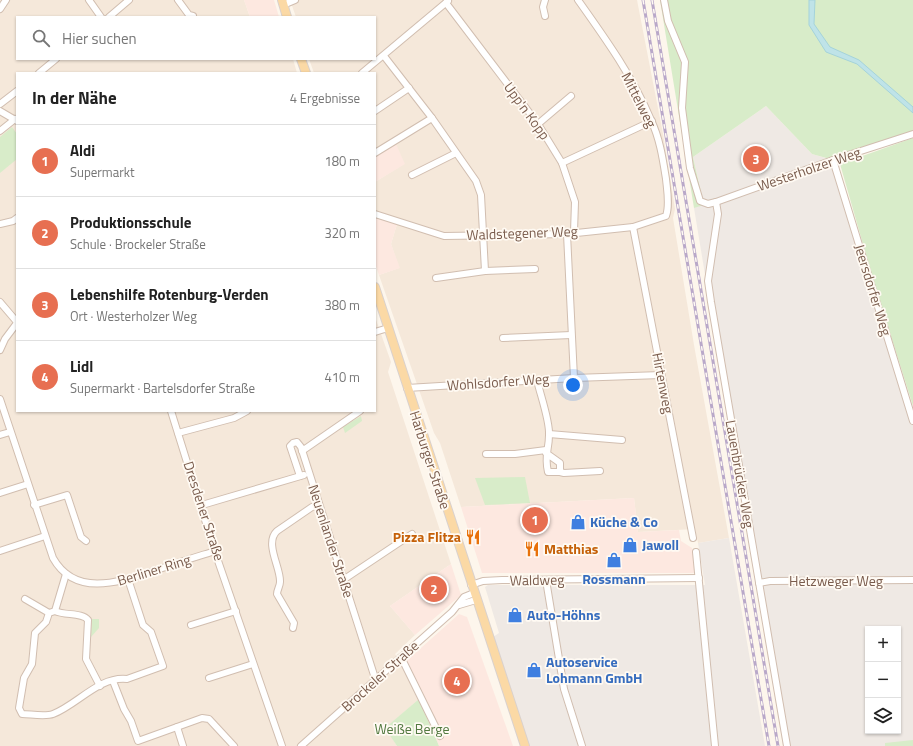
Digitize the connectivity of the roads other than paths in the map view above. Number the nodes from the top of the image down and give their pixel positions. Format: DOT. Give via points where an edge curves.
graph roads {
  1 [pos="6,0"];
  2 [pos="89,0"];
  3 [pos="129,0"];
  4 [pos="178,0"];
  5 [pos="295,0"];
  6 [pos="545,0"];
  7 [pos="578,0"];
  8 [pos="664,0"];
  9 [pos="447,1"];
  10 [pos="283,2"];
  11 [pos="0,9"];
  12 [pos="100,16"];
  13 [pos="110,16"];
  14 [pos="192,16"];
  15 [pos="287,16"];
  16 [pos="545,16"];
  17 [pos="384,56"];
  18 [pos="55,60"];
  19 [pos="301,60"];
  20 [pos="40,72"];
  21 [pos="306,72"];
  22 [pos="363,72"];
  23 [pos="409,88"];
  24 [pos="16,91"];
  25 [pos="571,96"];
  26 [pos="0,104"];
  27 [pos="0,110"];
  28 [pos="376,110"];
  29 [pos="432,118"];
  30 [pos="16,120"];
  31 [pos="652,121"];
  32 [pos="538,124"];
  33 [pos="0,131"];
  34 [pos="913,134"];
  35 [pos="376,152"];
  36 [pos="456,153"];
  37 [pos="833,160"];
  38 [pos="562,163"];
  39 [pos="412,175"];
  40 [pos="716,202"];
  41 [pos="668,212"];
  42 [pos="376,214"];
  43 [pos="16,219"];
  44 [pos="0,224"];
  45 [pos="633,227"];
  46 [pos="571,233"];
  47 [pos="484,234"];
  48 [pos="535,269"];
  49 [pos="485,271"];
  50 [pos="436,278"];
  51 [pos="376,290"];
  52 [pos="0,302"];
  53 [pos="16,322"];
  54 [pos="16,325"];
  55 [pos="388,328"];
  56 [pos="376,332"];
  57 [pos="571,335"];
  58 [pos="503,338"];
  59 [pos="0,350"];
  60 [pos="661,375"];
  61 [pos="574,378"];
  62 [pos="537,380"];
  63 [pos="407,388"];
  64 [pos="0,400"];
  65 [pos="171,412"];
  66 [pos="245,412"];
  67 [pos="359,412"];
  68 [pos="913,421"];
  69 [pos="10,432"];
  70 [pos="178,433"];
  71 [pos="549,434"];
  72 [pos="0,435"];
  73 [pos="622,440"];
  74 [pos="302,450"];
  75 [pos="546,452"];
  76 [pos="486,454"];
  77 [pos="600,471"];
  78 [pos="560,472"];
  79 [pos="310,474"];
  80 [pos="300,476"];
  81 [pos="28,484"];
  82 [pos="0,493"];
  83 [pos="319,504"];
  84 [pos="34,505"];
  85 [pos="202,505"];
  86 [pos="412,534"];
  87 [pos="45,536"];
  88 [pos="693,538"];
  89 [pos="86,541"];
  90 [pos="0,551"];
  91 [pos="215,551"];
  92 [pos="696,552"];
  93 [pos="66,574"];
  94 [pos="699,578"];
  95 [pos="128,579"];
  96 [pos="343,580"];
  97 [pos="546,580"];
  98 [pos="913,580"];
  99 [pos="759,583"];
  100 [pos="474,593"];
  101 [pos="25,599"];
  102 [pos="236,611"];
  103 [pos="52,612"];
  104 [pos="191,625"];
  105 [pos="293,628"];
  106 [pos="401,657"];
  107 [pos="253,664"];
  108 [pos="208,678"];
  109 [pos="377,679"];
  110 [pos="113,681"];
  111 [pos="100,686"];
  112 [pos="177,727"];
  113 [pos="440,736"];
  114 [pos="183,746"];
  115 [pos="234,746"];
  116 [pos="282,746"];
  117 [pos="301,746"];
  118 [pos="525,746"];
  119 [pos="582,746"];
  120 [pos="715,746"];
  121 [pos="787,746"];
  1 -- 11 [label="street"];
  2 -- 12 [label="street"];
  3 -- 13 [label="street"];
  4 -- 14 [label="street"];
  5 -- 10 [label="street"];
  6 -- 16 [label="street"];
  7 -- 31 [label="street, Mittelweg" via="606,39"];
  8 -- 40 [label="street, Westerholzer Weg" via="668,21 685,62 682,108 690,168 698,198 705,204"];
  9 -- 17 [label="street"];
  9 -- 32 [label="street, Upp'n Kopp"];
  10 -- 15 [label="main road"];
  17 -- 22 [label="street"];
  17 -- 23 [label="street"];
  18 -- 20 [label="street"];
  19 -- 21 [label="main road"];
  23 -- 28 [label="street"];
  23 -- 29 [label="street"];
  24 -- 26 [label="street"];
  25 -- 32 [label="street"];
  27 -- 30 [label="street"];
  29 -- 35 [label="street"];
  29 -- 36 [label="street"];
  30 -- 33 [label="street"];
  31 -- 38 [label="street"];
  31 -- 41 [label="street, Mittelweg" via="660,145"];
  32 -- 38 [label="street, Upp'n Kopp"];
  34 -- 37 [label="street, Westerholzer Weg"];
  36 -- 39 [label="street"];
  36 -- 47 [label="street" via="476,181 481,195"];
  37 -- 40 [label="street, Westerholzer Weg"];
  37 -- 68 [label="street, Jeersdorfer Weg"];
  38 -- 46 [label="street, Upp'n Kopp" via="576,202"];
  40 -- 99 [label="street, Lauenbrücker Weg" via="718,214 709,288"];
  41 -- 45 [label="street, Waldstegener Weg" via="664,218"];
  42 -- 47 [label="street, Waldstegener Weg" via="444,236"];
  43 -- 44 [label="street"];
  45 -- 46 [label="street, Waldstegener Weg"];
  45 -- 60 [label="street, Hirtenweg"];
  46 -- 47 [label="street, Waldstegener Weg"];
  46 -- 57 [label="street, Upp'n Kopp"];
  47 -- 49 [label="street"];
  48 -- 49 [label="street"];
  49 -- 50 [label="street"];
  51 -- 55 [label="main road, Harburger Straße"];
  52 -- 53 [label="street"];
  54 -- 59 [label="street"];
  55 -- 56 [label="street"];
  55 -- 63 [label="main road, Harburger Straße"];
  57 -- 58 [label="street"];
  57 -- 61 [label="street, Upp'n Kopp"];
  60 -- 61 [label="street, Wohlsdorfer Weg"];
  60 -- 88 [label="street, Hirtenweg"];
  61 -- 62 [label="street, Wohlsdorfer Weg"];
  62 -- 63 [label="street, Wohlsdorfer Weg"];
  62 -- 71 [label="street"];
  63 -- 100 [label="main road, Harburger Straße"];
  64 -- 69 [label="street, Berliner Ring"];
  65 -- 70 [label="street, Dresdener Straße"];
  66 -- 70 [label="street" via="234,418"];
  67 -- 74 [label="street"];
  69 -- 72 [label="street"];
  69 -- 81 [label="street, Berliner Ring"];
  70 -- 85 [label="street, Dresdener Straße"];
  71 -- 73 [label="street"];
  71 -- 75 [label="street"];
  74 -- 79 [label="street, Neuenlander Straße"];
  74 -- 80 [label="street, Neuenlander Straße" via="297,442 290,446"];
  75 -- 76 [label="street"];
  75 -- 78 [label="street" via="560,463"];
  75 -- 78 [label="street" via="548,472"];
  77 -- 78 [label="street"];
  79 -- 80 [label="street"];
  79 -- 83 [label="street, Neuenlander Straße"];
  80 -- 85 [label="street"];
  81 -- 82 [label="street"];
  81 -- 84 [label="street, Berliner Ring"];
  83 -- 96 [label="street, Neuenlander Straße"];
  83 -- 105 [label="street" via="276,531 273,537 273,553 280,580 277,594 294,622"];
  84 -- 87 [label="street, Berliner Ring"];
  84 -- 89 [label="street" via="67,495 81,537"];
  85 -- 91 [label="street, Dresdener Straße"];
  86 -- 96 [label="street"];
  87 -- 90 [label="street"];
  87 -- 93 [label="street, Berliner Ring" via="52,558"];
  91 -- 95 [label="street, Berliner Ring"];
  91 -- 102 [label="street, Dresdener Straße"];
  92 -- 94 [label="street"];
  93 -- 95 [label="street, Berliner Ring" via="93,583 114,583"];
  93 -- 103 [label="street"];
  94 -- 97 [label="street, Waldweg"];
  94 -- 120 [label="street"];
  95 -- 110 [label="street" via="143,625 151,632 163,666 127,679"];
  96 -- 109 [label="street, Neuenlander Straße"];
  97 -- 100 [label="street, Waldweg" via="483,581"];
  97 -- 119 [label="street" via="564,688"];
  98 -- 99 [label="street, Hetzweger Weg"];
  99 -- 121 [label="street, Lauenbrücker Weg"];
  100 -- 106 [label="street, Brockeler Straße" via="464,597 459,605"];
  100 -- 118 [label="main road, Harburger Straße"];
  101 -- 103 [label="street"];
  102 -- 104 [label="street"];
  102 -- 107 [label="street, Dresdener Straße"];
  103 -- 111 [label="street" via="84,616 88,620 86,659"];
  103 -- 111 [label="street" via="35,633 32,664 24,678 19,708 22,714 52,715"];
  106 -- 109 [label="street, Brockeler Straße"];
  106 -- 113 [label="street"];
  107 -- 108 [label="street"];
  107 -- 116 [label="street, Dresdener Straße"];
  109 -- 117 [label="street, Brockeler Straße"];
  110 -- 111 [label="street"];
  110 -- 112 [label="street" via="138,741"];
  112 -- 114 [label="street"];
  112 -- 115 [label="street" via="202,718 209,719"];
}
